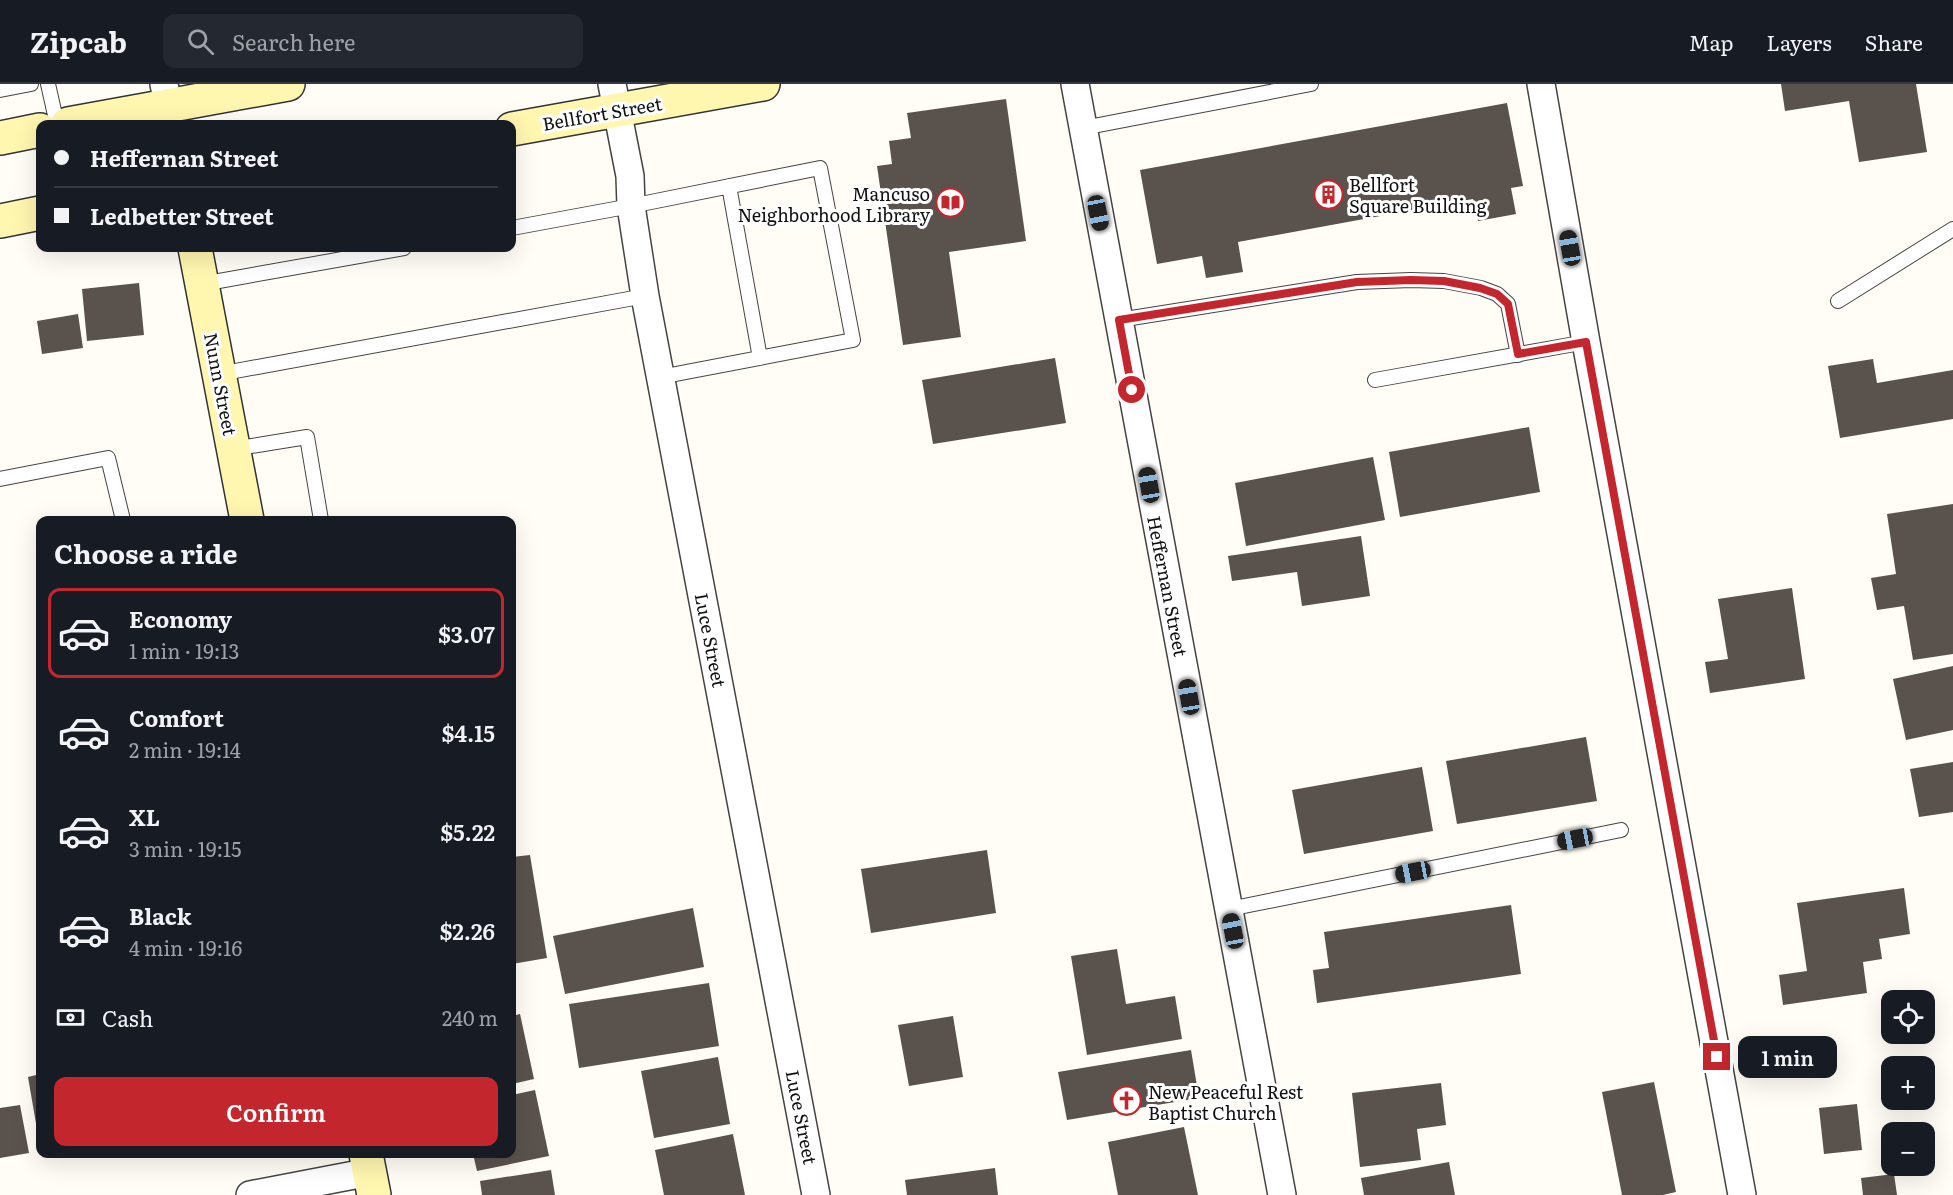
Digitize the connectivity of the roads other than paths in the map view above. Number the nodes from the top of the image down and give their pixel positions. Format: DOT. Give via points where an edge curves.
graph roads {
  1 [pos="31,84"];
  2 [pos="48,84"];
  3 [pos="288,84"];
  4 [pos="763,84"];
  5 [pos="1075,84"];
  6 [pos="1311,84"];
  7 [pos="1541,84"];
  8 [pos="0,90"];
  9 [pos="614,97"];
  10 [pos="168,105"];
  11 [pos="56,120"];
  12 [pos="89,120"];
  13 [pos="516,128"];
  14 [pos="1083,128"];
  15 [pos="36,131"];
  16 [pos="0,138"];
  17 [pos="729,186"];
  18 [pos="631,206"];
  19 [pos="36,214"];
  20 [pos="0,221"];
  21 [pos="516,227"];
  22 [pos="1953,229"];
  23 [pos="196,252"];
  24 [pos="382,252"];
  25 [pos="202,284"];
  26 [pos="645,296"];
  27 [pos="1838,302"];
  28 [pos="1119,320"];
  29 [pos="1586,342"];
  30 [pos="1518,354"];
  31 [pos="760,358"];
  32 [pos="219,374"];
  33 [pos="660,377"];
  34 [pos="1375,380"];
  35 [pos="233,449"];
  36 [pos="0,478"];
  37 [pos="122,516"];
  38 [pos="246,516"];
  39 [pos="320,516"];
  40 [pos="1621,830"];
  41 [pos="1228,909"];
  42 [pos="370,1174"];
  43 [pos="250,1195"];
  44 [pos="816,1195"];
  45 [pos="1282,1195"];
  46 [pos="1742,1195"];
  1 -- 8 [label="lane"];
  2 -- 11 [label="lane"];
  3 -- 10 [label="main road"];
  4 -- 9 [label="main road, Bellfort Street"];
  5 -- 14 [label="street, Heffernan Street"];
  6 -- 14 [label="lane"];
  7 -- 29 [label="street"];
  9 -- 13 [label="main road, Bellfort Street"];
  9 -- 18 [label="street, Luce Street" via="630,176"];
  10 -- 12 [label="main road"];
  14 -- 28 [label="street, Heffernan Street"];
  15 -- 16 [label="main road"];
  17 -- 18 [label="lane"];
  17 -- 31 [label="lane"];
  17 -- 31 [label="lane" via="820,168 853,340"];
  18 -- 21 [label="lane"];
  18 -- 26 [label="street, Luce Street"];
  19 -- 20 [label="main road"];
  22 -- 27 [label="lane"];
  23 -- 25 [label="main road, Nunn Street"];
  24 -- 25 [label="lane"];
  25 -- 32 [label="main road, Nunn Street"];
  26 -- 32 [label="lane"];
  26 -- 33 [label="street, Luce Street"];
  28 -- 30 [label="lane" via="1357,282 1444,281 1497,294 1508,304"];
  28 -- 41 [label="street, Heffernan Street"];
  29 -- 30 [label="lane"];
  29 -- 46 [label="street"];
  30 -- 34 [label="lane"];
  31 -- 33 [label="lane"];
  32 -- 35 [label="main road, Nunn Street"];
  33 -- 44 [label="street, Luce Street"];
  35 -- 38 [label="main road, Nunn Street"];
  35 -- 39 [label="lane" via="307,437"];
  36 -- 37 [label="lane" via="108,458"];
  40 -- 41 [label="lane"];
  41 -- 45 [label="street, Heffernan Street"];
  42 -- 43 [label="street"];
}
